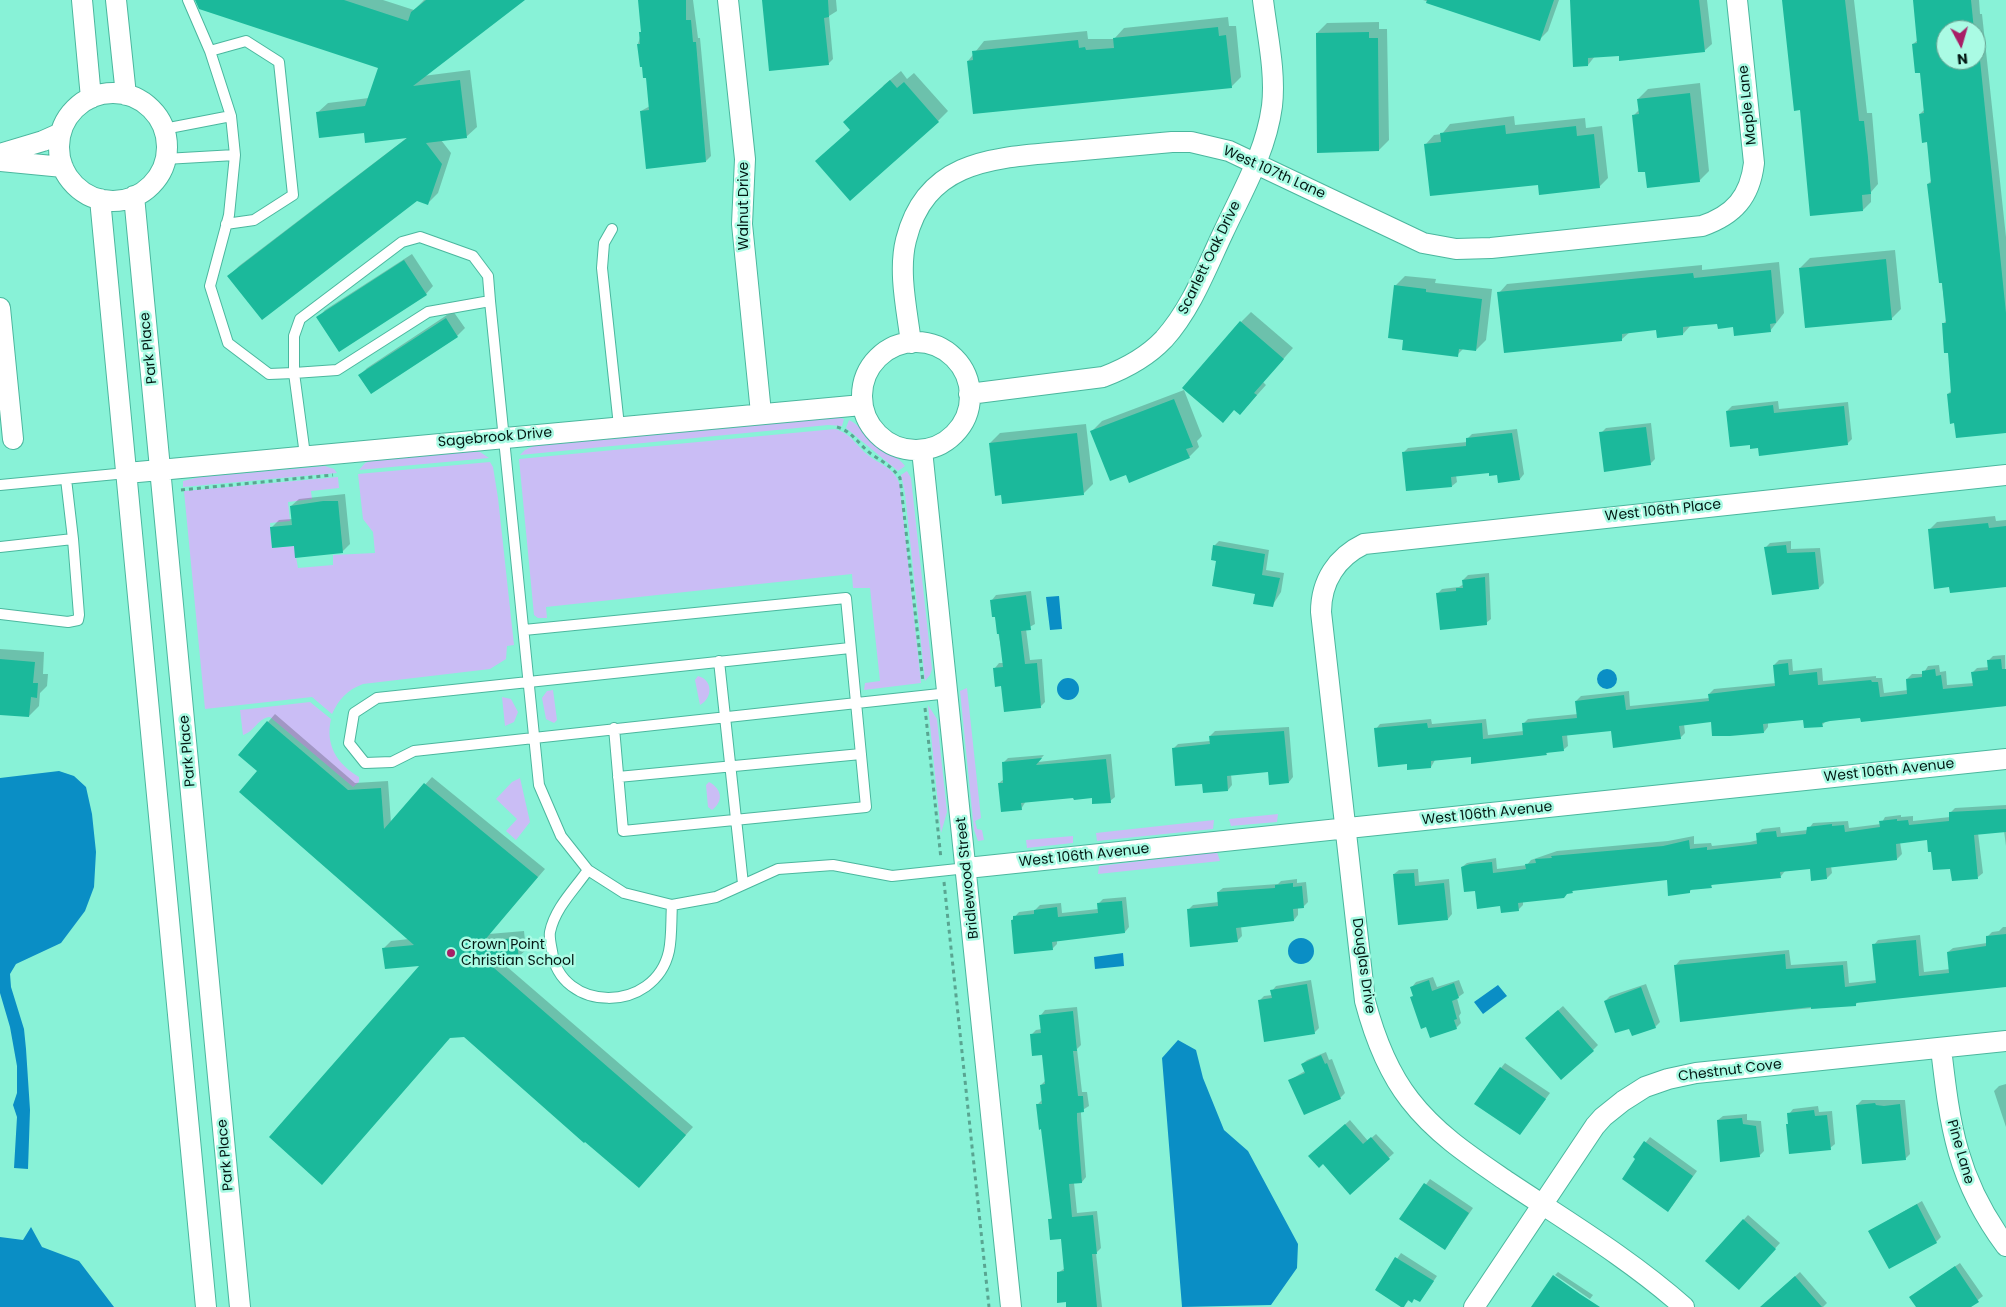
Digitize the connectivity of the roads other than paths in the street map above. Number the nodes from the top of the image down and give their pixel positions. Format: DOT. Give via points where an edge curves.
graph roads {
  1 [pos="82,0"];
  2 [pos="116,0"];
  3 [pos="188,0"];
  4 [pos="728,0"];
  5 [pos="1263,0"];
  6 [pos="1737,0"];
  7 [pos="210,51"];
  8 [pos="126,95"];
  9 [pos="91,98"];
  10 [pos="231,116"];
  11 [pos="164,128"];
  12 [pos="61,133"];
  13 [pos="0,154"];
  14 [pos="235,155"];
  15 [pos="165,159"];
  16 [pos="0,161"];
  17 [pos="1256,163"];
  18 [pos="63,167"];
  19 [pos="134,196"];
  20 [pos="100,198"];
  21 [pos="1738,206"];
  22 [pos="226,224"];
  23 [pos="612,229"];
  24 [pos="490,301"];
  25 [pos="0,308"];
  26 [pos="911,343"];
  27 [pos="294,373"];
  28 [pos="3,378"];
  29 [pos="970,394"];
  30 [pos="862,405"];
  31 [pos="760,413"];
  32 [pos="619,426"];
  33 [pos="503,437"];
  34 [pos="13,440"];
  35 [pos="922,450"];
  36 [pos="305,455"];
  37 [pos="162,469"];
  38 [pos="127,473"];
  39 [pos="2006,475"];
  40 [pos="66,479"];
  41 [pos="0,485"];
  42 [pos="73,539"];
  43 [pos="0,547"];
  44 [pos="1331,571"];
  45 [pos="0,614"];
  46 [pos="524,630"];
  47 [pos="850,648"];
  48 [pos="719,661"];
  49 [pos="530,681"];
  50 [pos="949,693"];
  51 [pos="856,702"];
  52 [pos="725,716"];
  53 [pos="614,728"];
  54 [pos="534,737"];
  55 [pos="860,754"];
  56 [pos="2006,759"];
  57 [pos="730,766"];
  58 [pos="618,777"];
  59 [pos="736,820"];
  60 [pos="1346,829"];
  61 [pos="967,868"];
  62 [pos="588,870"];
  63 [pos="743,884"];
  64 [pos="672,905"];
  65 [pos="2006,1041"];
  66 [pos="1941,1048"];
  67 [pos="1542,1204"];
  68 [pos="2006,1246"];
  69 [pos="206,1307"];
  70 [pos="240,1307"];
  71 [pos="1011,1307"];
  72 [pos="1474,1307"];
  73 [pos="1684,1307"];
  1 -- 9 [label="street"];
  2 -- 8 [label="street"];
  3 -- 7 [label="lane"];
  4 -- 31 [label="street, Walnut Drive" via="744,159 742,224"];
  5 -- 17 [label="street, Scarlett Oak Drive" via="1272,103 1268,130"];
  6 -- 21 [label="street, Maple Lane" via="1754,163 1753,176"];
  7 -- 10 [label="lane"];
  7 -- 22 [label="lane" via="246,41 279,62 292,195 254,220"];
  8 -- 9 [label="street" via="106,93"];
  8 -- 11 [label="street" via="139,99 151,109"];
  9 -- 12 [label="street" via="74,109"];
  10 -- 11 [label="lane"];
  10 -- 14 [label="lane"];
  11 -- 15 [label="street"];
  12 -- 13 [label="street"];
  12 -- 18 [label="street" via="59,151"];
  14 -- 15 [label="lane"];
  14 -- 22 [label="lane"];
  15 -- 19 [label="street" via="151,185"];
  16 -- 18 [label="street"];
  17 -- 21 [label="street, West 107th Lane" via="1423,243 1456,249 1702,226 1717,221"];
  17 -- 26 [label="street, West 107th Lane" via="1211,146 1172,142 996,158 967,167 931,192 910,227 904,258"];
  17 -- 29 [label="street, Scarlett Oak Drive" via="1193,296 1175,326 1152,351 1123,370 1103,377"];
  18 -- 20 [label="street" via="76,186"];
  19 -- 20 [label="street" via="114,200"];
  19 -- 37 [label="street, Park Place"];
  20 -- 38 [label="street"];
  22 -- 27 [label="lane" via="210,286 228,343 269,374"];
  23 -- 32 [label="lane" via="604,243 602,268"];
  24 -- 27 [label="lane" via="428,312 337,370"];
  24 -- 27 [label="lane" via="488,276 473,256 420,237 402,242 300,319 294,336"];
  24 -- 33 [label="lane"];
  25 -- 28 [label="street"];
  26 -- 29 [label="street" via="932,345 951,356 964,373"];
  26 -- 30 [label="street" via="890,349 873,363 863,383"];
  27 -- 36 [label="lane"];
  28 -- 34 [label="street"];
  29 -- 35 [label="street" via="967,414 957,431 941,444"];
  30 -- 31 [label="street, Sagebrook Drive"];
  30 -- 35 [label="street" via="869,424 883,439 901,448"];
  31 -- 32 [label="street, Sagebrook Drive"];
  32 -- 33 [label="street, Sagebrook Drive"];
  33 -- 36 [label="street, Sagebrook Drive"];
  33 -- 46 [label="lane"];
  35 -- 50 [label="street, Bridlewood Street"];
  36 -- 37 [label="street, Sagebrook Drive"];
  37 -- 38 [label="street, Sagebrook Drive"];
  37 -- 70 [label="street, Park Place"];
  38 -- 40 [label="lane"];
  38 -- 69 [label="street"];
  39 -- 44 [label="street, West 106th Place" via="1384,540 1348,551"];
  40 -- 41 [label="lane"];
  40 -- 42 [label="lane"];
  42 -- 43 [label="lane"];
  42 -- 45 [label="lane" via="78,620 68,622"];
  44 -- 60 [label="street, Douglas Drive" via="1321,596 1321,612"];
  46 -- 47 [label="lane" via="846,598"];
  46 -- 49 [label="lane"];
  47 -- 48 [label="lane"];
  47 -- 51 [label="lane"];
  48 -- 49 [label="lane"];
  48 -- 52 [label="lane"];
  49 -- 54 [label="lane"];
  49 -- 54 [label="lane" via="377,698 354,713 349,743 365,763 392,762 414,751"];
  50 -- 51 [label="lane"];
  50 -- 61 [label="street, Bridlewood Street"];
  51 -- 52 [label="lane"];
  51 -- 55 [label="lane"];
  52 -- 53 [label="lane"];
  52 -- 57 [label="lane"];
  53 -- 54 [label="lane"];
  53 -- 58 [label="lane"];
  54 -- 62 [label="lane" via="539,784 561,836"];
  55 -- 57 [label="lane"];
  55 -- 59 [label="lane" via="866,807"];
  56 -- 60 [label="street, West 106th Avenue"];
  57 -- 58 [label="lane"];
  57 -- 59 [label="lane"];
  58 -- 59 [label="lane" via="623,831"];
  59 -- 63 [label="lane"];
  60 -- 61 [label="street, West 106th Avenue"];
  60 -- 67 [label="street, Douglas Drive" via="1365,1001 1376,1036 1398,1082 1425,1118 1452,1144"];
  61 -- 63 [label="lane" via="892,876 832,865 778,870"];
  61 -- 71 [label="street, Bridlewood Street"];
  62 -- 64 [label="lane" via="624,893"];
  62 -- 64 [label="lane" via="555,914 550,934 553,961 565,979 586,994 598,998 630,996 648,987 669,951"];
  63 -- 64 [label="lane" via="716,897"];
  65 -- 66 [label="street, Chestnut Cove"];
  66 -- 67 [label="street, Chestnut Cove" via="1696,1073 1656,1083 1623,1101 1599,1122"];
  66 -- 68 [label="street, Pine Lane" via="1949,1116 1963,1172 1982,1210"];
  67 -- 72 [label="street, Chestnut Cove"];
  67 -- 73 [label="street, Douglas Drive" via="1628,1262"];
}
